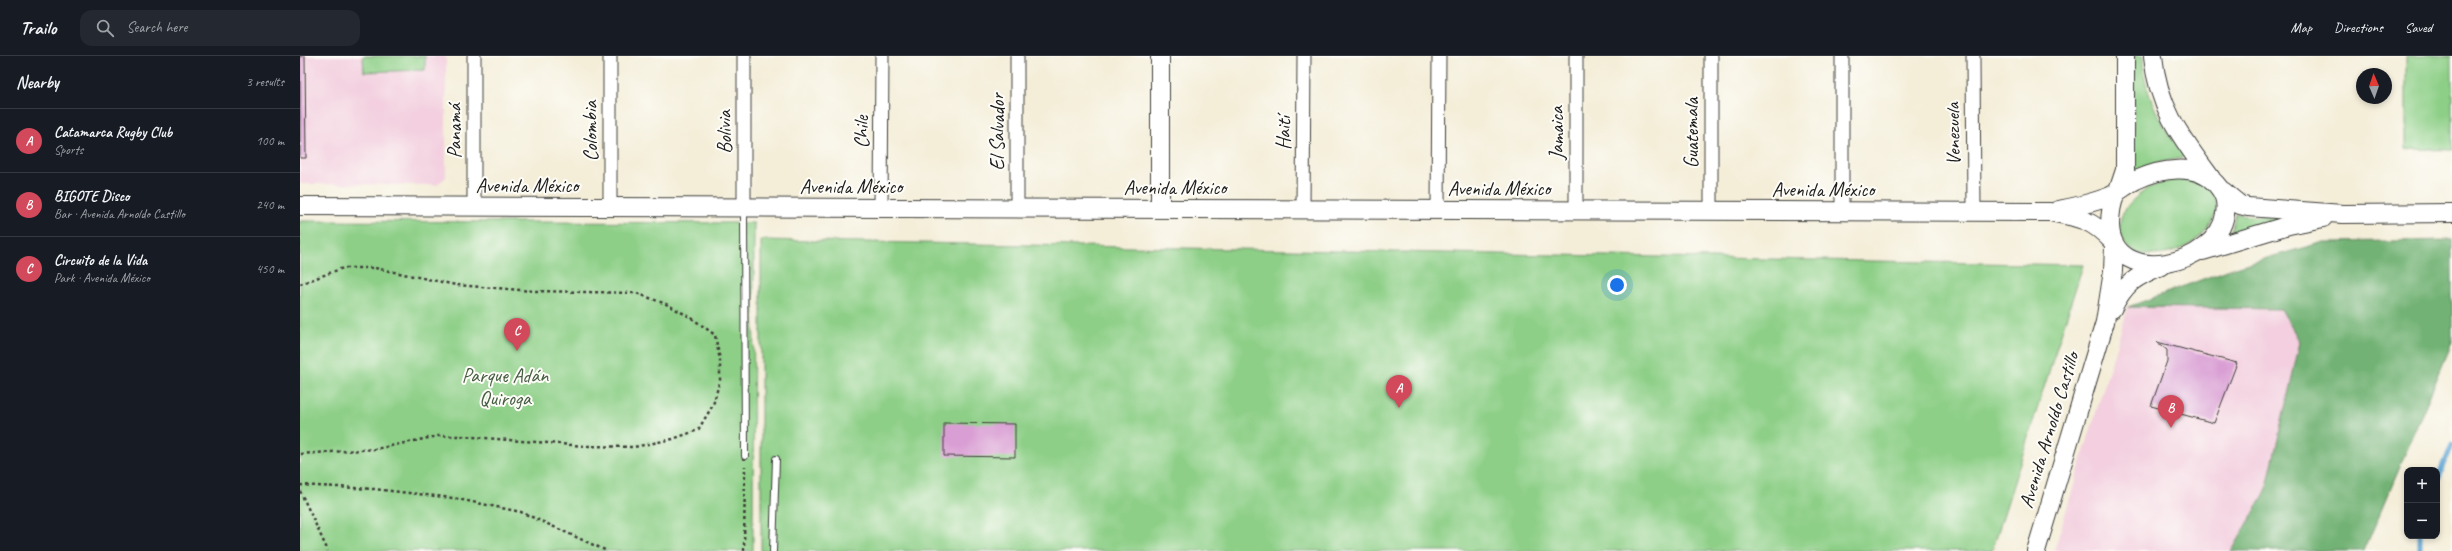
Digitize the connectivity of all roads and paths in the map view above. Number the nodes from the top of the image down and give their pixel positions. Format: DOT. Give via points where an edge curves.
graph roads {
  1 [pos="474,56"];
  2 [pos="610,56"];
  3 [pos="744,56"];
  4 [pos="882,56"];
  5 [pos="1017,56"];
  6 [pos="1160,56"];
  7 [pos="1304,56"];
  8 [pos="1439,56"];
  9 [pos="1576,56"];
  10 [pos="1711,56"];
  11 [pos="1842,56"];
  12 [pos="1973,56"];
  13 [pos="2125,56"];
  14 [pos="2153,56"];
  15 [pos="2217,185"];
  16 [pos="2117,192"];
  17 [pos="300,206"];
  18 [pos="474,207"];
  19 [pos="610,207"];
  20 [pos="744,208"];
  21 [pos="881,208"];
  22 [pos="1016,208"];
  23 [pos="1160,209"];
  24 [pos="1303,209"];
  25 [pos="1438,210"];
  26 [pos="1576,210"];
  27 [pos="1711,211"];
  28 [pos="1842,211"];
  29 [pos="1974,212"];
  30 [pos="2050,212"];
  31 [pos="2452,213"];
  32 [pos="2343,214"];
  33 [pos="2113,243"];
  34 [pos="2195,254"];
  35 [pos="2169,262"];
  36 [pos="300,284"];
  37 [pos="2105,322"];
  38 [pos="300,454"];
  39 [pos="745,456"];
  40 [pos="776,459"];
  41 [pos="300,485"];
  42 [pos="300,491"];
  43 [pos="328,551"];
  44 [pos="608,551"];
  45 [pos="744,551"];
  46 [pos="773,551"];
  47 [pos="2036,551"];
  1 -- 18 [label="street, Panamá"];
  2 -- 19 [label="street, Colombia"];
  3 -- 20 [label="street, Bolivia"];
  4 -- 21 [label="street, Chile"];
  5 -- 22 [label="street, El Salvador"];
  6 -- 23 [label="main road"];
  7 -- 24 [label="street, Haití"];
  8 -- 25 [label="street"];
  9 -- 26 [label="street, Jamaica"];
  10 -- 27 [label="street, Guatemala"];
  11 -- 28 [label="street"];
  12 -- 29 [label="street, Venezuela"];
  13 -- 16 [label="main road" via="2126,154 2125,170"];
  14 -- 15 [label="main road" via="2158,89 2167,114"];
  15 -- 16 [label="main road" via="2194,171 2171,170 2148,176"];
  15 -- 32 [label="main road" via="2240,205 2248,207"];
  15 -- 34 [label="main road" via="2226,202 2226,214 2221,230 2211,243"];
  16 -- 30 [label="main road, Avenida México" via="2092,203"];
  16 -- 33 [label="main road" via="2111,208"];
  17 -- 18 [label="main road, Avenida México"];
  18 -- 19 [label="main road, Avenida México"];
  19 -- 20 [label="main road, Avenida México"];
  20 -- 21 [label="main road, Avenida México"];
  20 -- 39 [label="lane"];
  21 -- 22 [label="main road, Avenida México"];
  22 -- 23 [label="main road, Avenida México"];
  23 -- 24 [label="main road, Avenida México"];
  24 -- 25 [label="main road, Avenida México"];
  25 -- 26 [label="main road, Avenida México"];
  26 -- 27 [label="main road, Avenida México"];
  27 -- 28 [label="main road, Avenida México"];
  28 -- 29 [label="main road, Avenida México"];
  29 -- 30 [label="main road, Avenida México"];
  30 -- 33 [label="main road, Avenida México" via="2089,221 2097,225"];
  31 -- 32 [label="main road"];
  32 -- 34 [label="main road" via="2289,225"];
  33 -- 35 [label="main road" via="2132,261 2150,264"];
  33 -- 37 [label="main road, Avenida Arnoldo Castillo" via="2113,272"];
  34 -- 35 [label="main road"];
  35 -- 37 [label="main road, Avenida Arnoldo Castillo" via="2130,281 2121,290"];
  36 -- 38 [label="path" via="343,268 375,268 456,285 534,291 636,293 666,304 715,335 720,380 712,405 698,430 673,439 634,447 446,436 376,449"];
  37 -- 47 [label="main road, Avenida Arnoldo Castillo"];
  39 -- 45 [label="path"];
  40 -- 46 [label="lane"];
  41 -- 44 [label="path" via="374,489 453,498 521,512"];
  42 -- 43 [label="path"];
}
